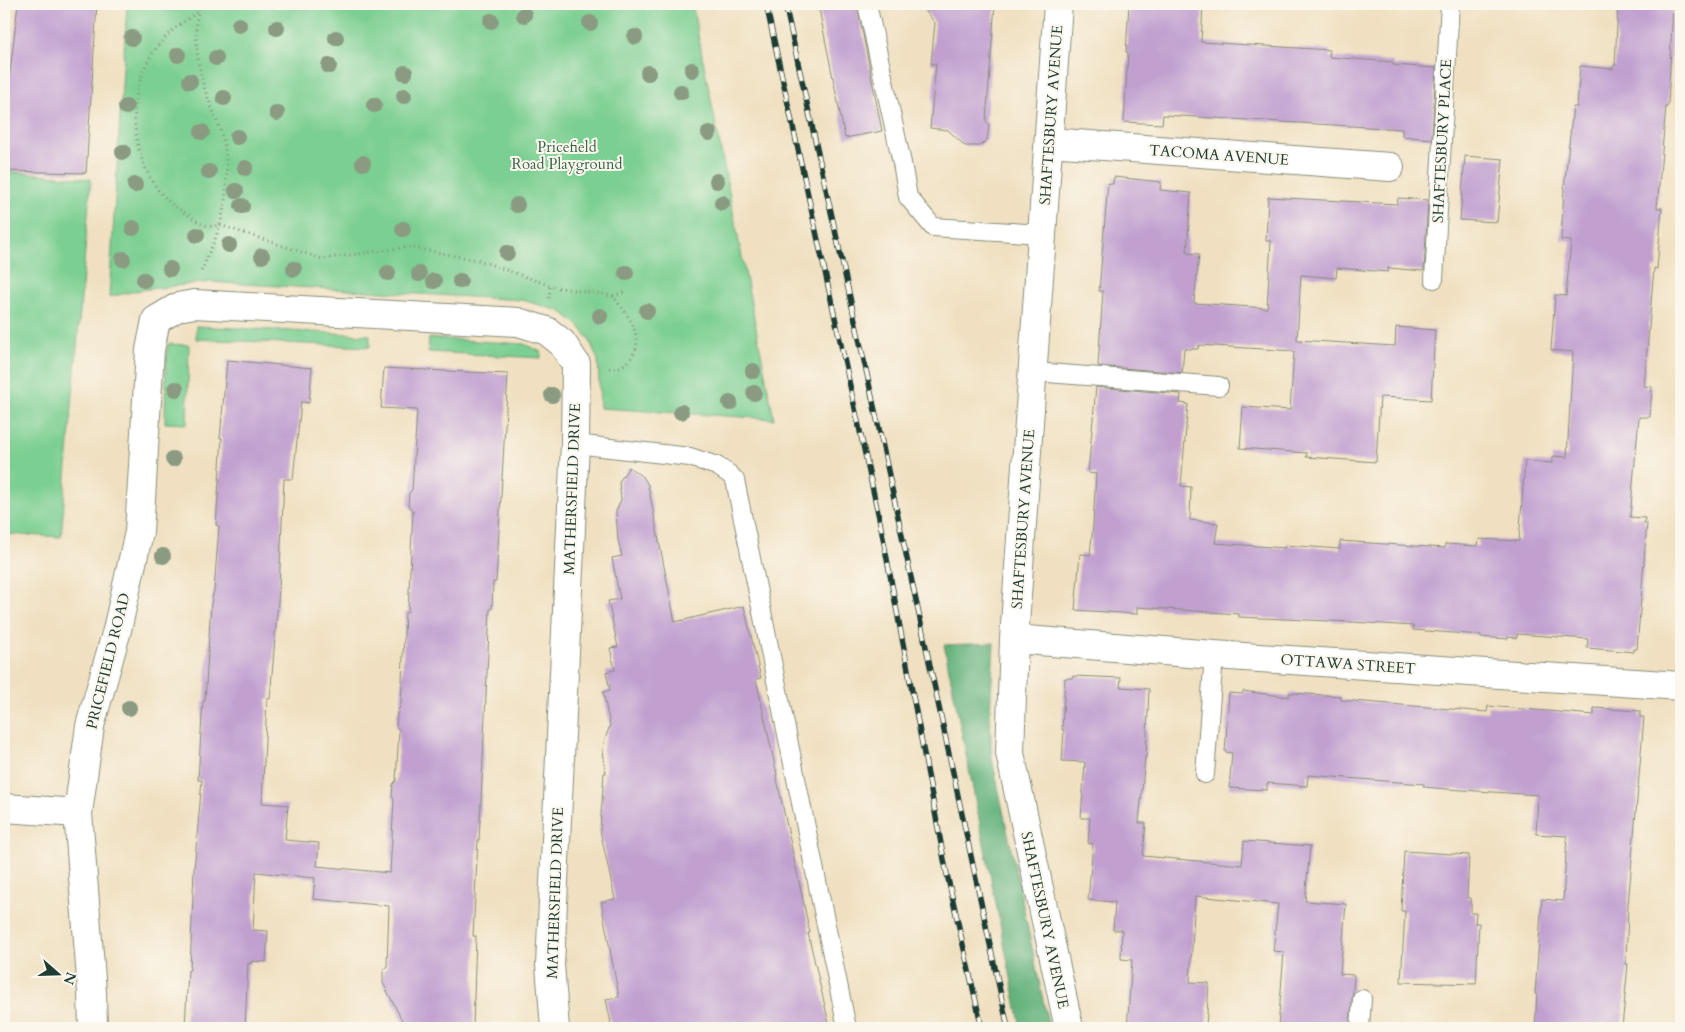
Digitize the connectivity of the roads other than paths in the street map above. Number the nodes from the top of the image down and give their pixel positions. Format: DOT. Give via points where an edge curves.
graph roads {
  1 [pos="867,4"];
  2 [pos="1058,4"];
  3 [pos="1450,4"];
  4 [pos="1049,142"];
  5 [pos="1390,168"];
  6 [pos="1042,234"];
  7 [pos="1434,279"];
  8 [pos="178,307"];
  9 [pos="1034,372"];
  10 [pos="1219,386"];
  11 [pos="575,444"];
  12 [pos="1014,639"];
  13 [pos="1214,655"];
  14 [pos="1681,686"];
  15 [pos="1205,774"];
  16 [pos="4,808"];
  17 [pos="78,813"];
  18 [pos="1362,999"];
  19 [pos="93,1028"];
  20 [pos="555,1028"];
  21 [pos="847,1028"];
  22 [pos="1069,1028"];
  23 [pos="1360,1028"];
  1 -- 6 [label="lane" via="908,197 933,227"];
  2 -- 4 [label="street, SHAFTESBURY AVENUE"];
  3 -- 7 [label="lane, SHAFTESBURY PLACE"];
  4 -- 5 [label="street, TACOMA AVENUE"];
  4 -- 6 [label="street, SHAFTESBURY AVENUE"];
  6 -- 9 [label="street, SHAFTESBURY AVENUE"];
  8 -- 11 [label="street, MATHERSFIELD DRIVE" via="194,304 508,321 537,326 562,343 576,364"];
  8 -- 17 [label="street, PRICEFIELD ROAD" via="156,320 150,350 139,532 90,726"];
  9 -- 10 [label="lane"];
  9 -- 12 [label="street, SHAFTESBURY AVENUE"];
  11 -- 20 [label="street, MATHERSFIELD DRIVE" via="550,964"];
  11 -- 21 [label="lane" via="690,457 717,466 735,480"];
  12 -- 13 [label="street, OTTAWA STREET"];
  12 -- 22 [label="street, SHAFTESBURY AVENUE" via="1010,753"];
  13 -- 14 [label="street, OTTAWA STREET"];
  13 -- 15 [label="lane"];
  16 -- 17 [label="street"];
  17 -- 19 [label="street, PRICEFIELD ROAD"];
  18 -- 23 [label="lane"];
}
